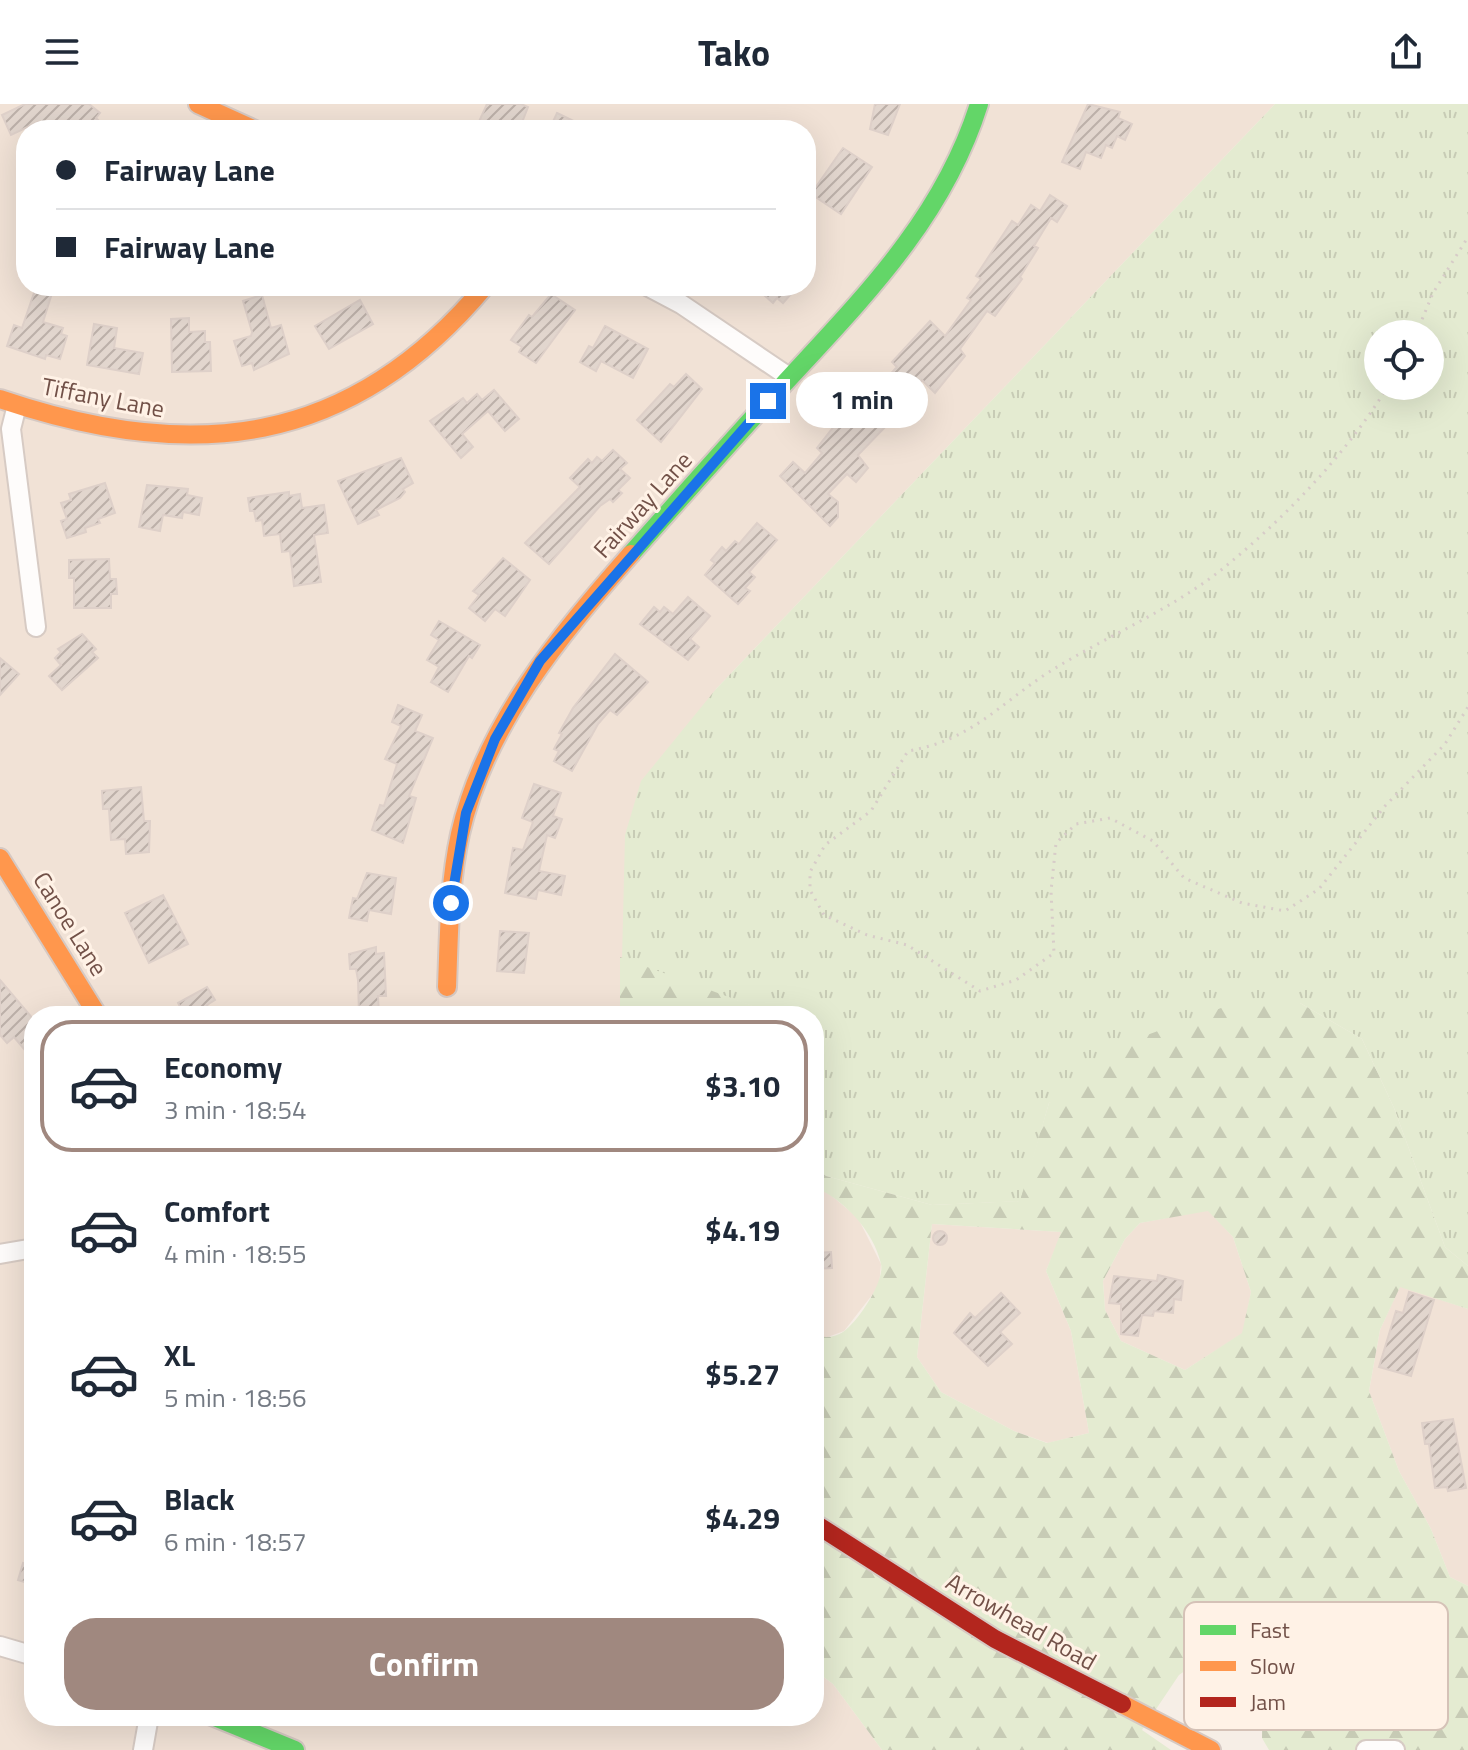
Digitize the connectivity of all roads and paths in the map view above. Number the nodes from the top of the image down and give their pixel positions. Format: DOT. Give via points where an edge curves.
graph roads {
  1 [pos="198,104"];
  2 [pos="979,104"];
  3 [pos="233,120"];
  4 [pos="1468,237"];
  5 [pos="477,296"];
  6 [pos="666,296"];
  7 [pos="1422,320"];
  8 [pos="789,377"];
  9 [pos="1380,400"];
  10 [pos="8,402"];
  11 [pos="36,627"];
  12 [pos="1468,707"];
  13 [pos="0,858"];
  14 [pos="447,987"];
  15 [pos="92,1006"];
  16 [pos="24,1250"];
  17 [pos="0,1254"];
  18 [pos="824,1529"];
  19 [pos="0,1646"];
  20 [pos="24,1653"];
  21 [pos="147,1726"];
  22 [pos="236,1726"];
  23 [pos="143,1750"];
  24 [pos="295,1750"];
  25 [pos="1211,1750"];
  26 [pos="1366,1750"];
  27 [pos="1395,1750"];
  1 -- 3 [label="street"];
  2 -- 8 [label="street, Fairway Lane" via="930,215 902,255"];
  4 -- 7 [label="path"];
  5 -- 10 [label="street, Tiffany Lane" via="452,326 402,367 331,405 276,425 233,434 180,436 119,430"];
  6 -- 8 [label="street"];
  8 -- 14 [label="street, Fairway Lane" via="559,637 512,706 466,813 453,878"];
  9 -- 12 [label="path" via="1294,502 1225,567 1044,675 942,745 908,751 871,811 825,845 810,872 810,890 824,915 867,935 907,945 980,991 1016,980 1054,953 1051,891 1056,843 1076,824 1110,818 1153,841 1184,878 1242,903 1285,911 1319,889 1385,806 1445,744"];
  10 -- 11 [label="street"];
  13 -- 15 [label="street, Canoe Lane"];
  16 -- 17 [label="street"];
  18 -- 25 [label="street, Arrowhead Road" via="995,1639"];
  19 -- 20 [label="street"];
  21 -- 23 [label="street"];
  22 -- 24 [label="street"];
  26 -- 27 [label="street"];
}
